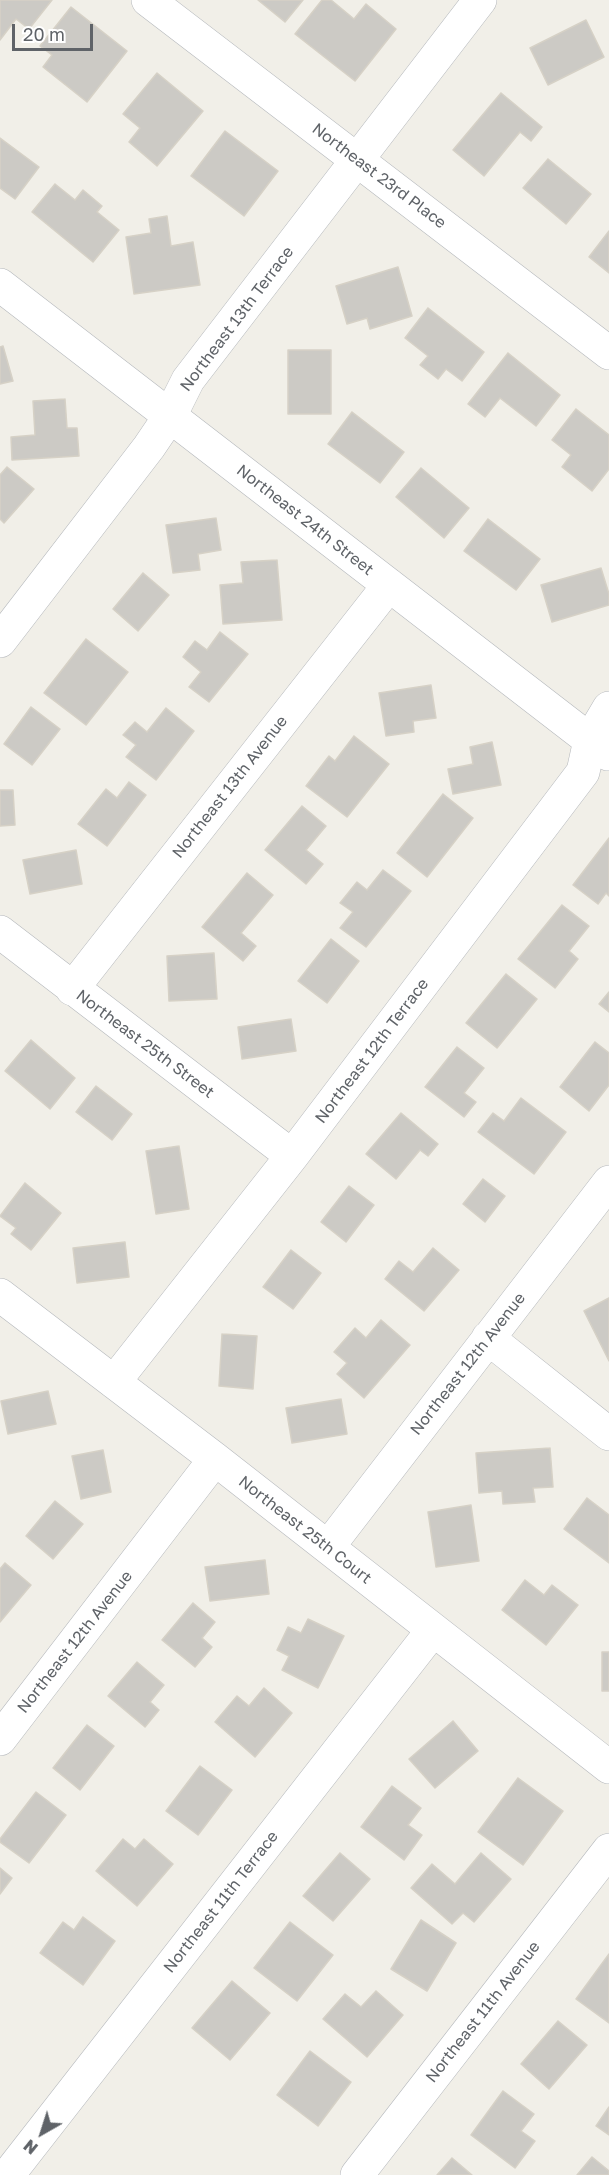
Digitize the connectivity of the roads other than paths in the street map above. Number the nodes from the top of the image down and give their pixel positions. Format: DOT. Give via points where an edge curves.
graph roads {
  1 [pos="148,0"];
  2 [pos="480,0"];
  3 [pos="358,160"];
  4 [pos="0,285"];
  5 [pos="609,353"];
  6 [pos="170,416"];
  7 [pos="389,585"];
  8 [pos="0,641"];
  9 [pos="609,708"];
  10 [pos="599,748"];
  11 [pos="0,932"];
  12 [pos="72,989"];
  13 [pos="292,1155"];
  14 [pos="609,1182"];
  15 [pos="0,1295"];
  16 [pos="488,1338"];
  17 [pos="114,1382"];
  18 [pos="609,1434"];
  19 [pos="215,1459"];
  20 [pos="328,1547"];
  21 [pos="433,1630"];
  22 [pos="0,1739"];
  23 [pos="609,1767"];
  24 [pos="609,1850"];
  25 [pos="8,2175"];
  26 [pos="357,2175"];
  1 -- 3 [label="street, Northeast 23rd Place"];
  2 -- 3 [label="street, Northeast 13th Terrace"];
  3 -- 5 [label="street, Northeast 23rd Place"];
  3 -- 6 [label="street, Northeast 13th Terrace" via="188,380"];
  4 -- 6 [label="street, Northeast 24th Street"];
  6 -- 7 [label="street, Northeast 24th Street"];
  6 -- 8 [label="street, Northeast 13th Terrace"];
  7 -- 10 [label="street, Northeast 24th Street"];
  7 -- 12 [label="street, Northeast 13th Avenue"];
  9 -- 10 [label="street, Northeast 12th Terrace"];
  10 -- 13 [label="street, Northeast 12th Terrace"];
  11 -- 12 [label="street, Northeast 25th Street"];
  12 -- 13 [label="street, Northeast 25th Street"];
  13 -- 17 [label="street, Northeast 12th Terrace"];
  14 -- 16 [label="street, Northeast 12th Avenue"];
  15 -- 17 [label="street, Northeast 25th Court"];
  16 -- 18 [label="street"];
  16 -- 20 [label="street, Northeast 12th Avenue"];
  17 -- 19 [label="street, Northeast 25th Court"];
  19 -- 20 [label="street, Northeast 25th Court"];
  19 -- 22 [label="street, Northeast 12th Avenue"];
  20 -- 21 [label="street, Northeast 25th Court"];
  21 -- 23 [label="street, Northeast 25th Court"];
  21 -- 25 [label="street, Northeast 11th Terrace"];
  24 -- 26 [label="street, Northeast 11th Avenue"];
}
